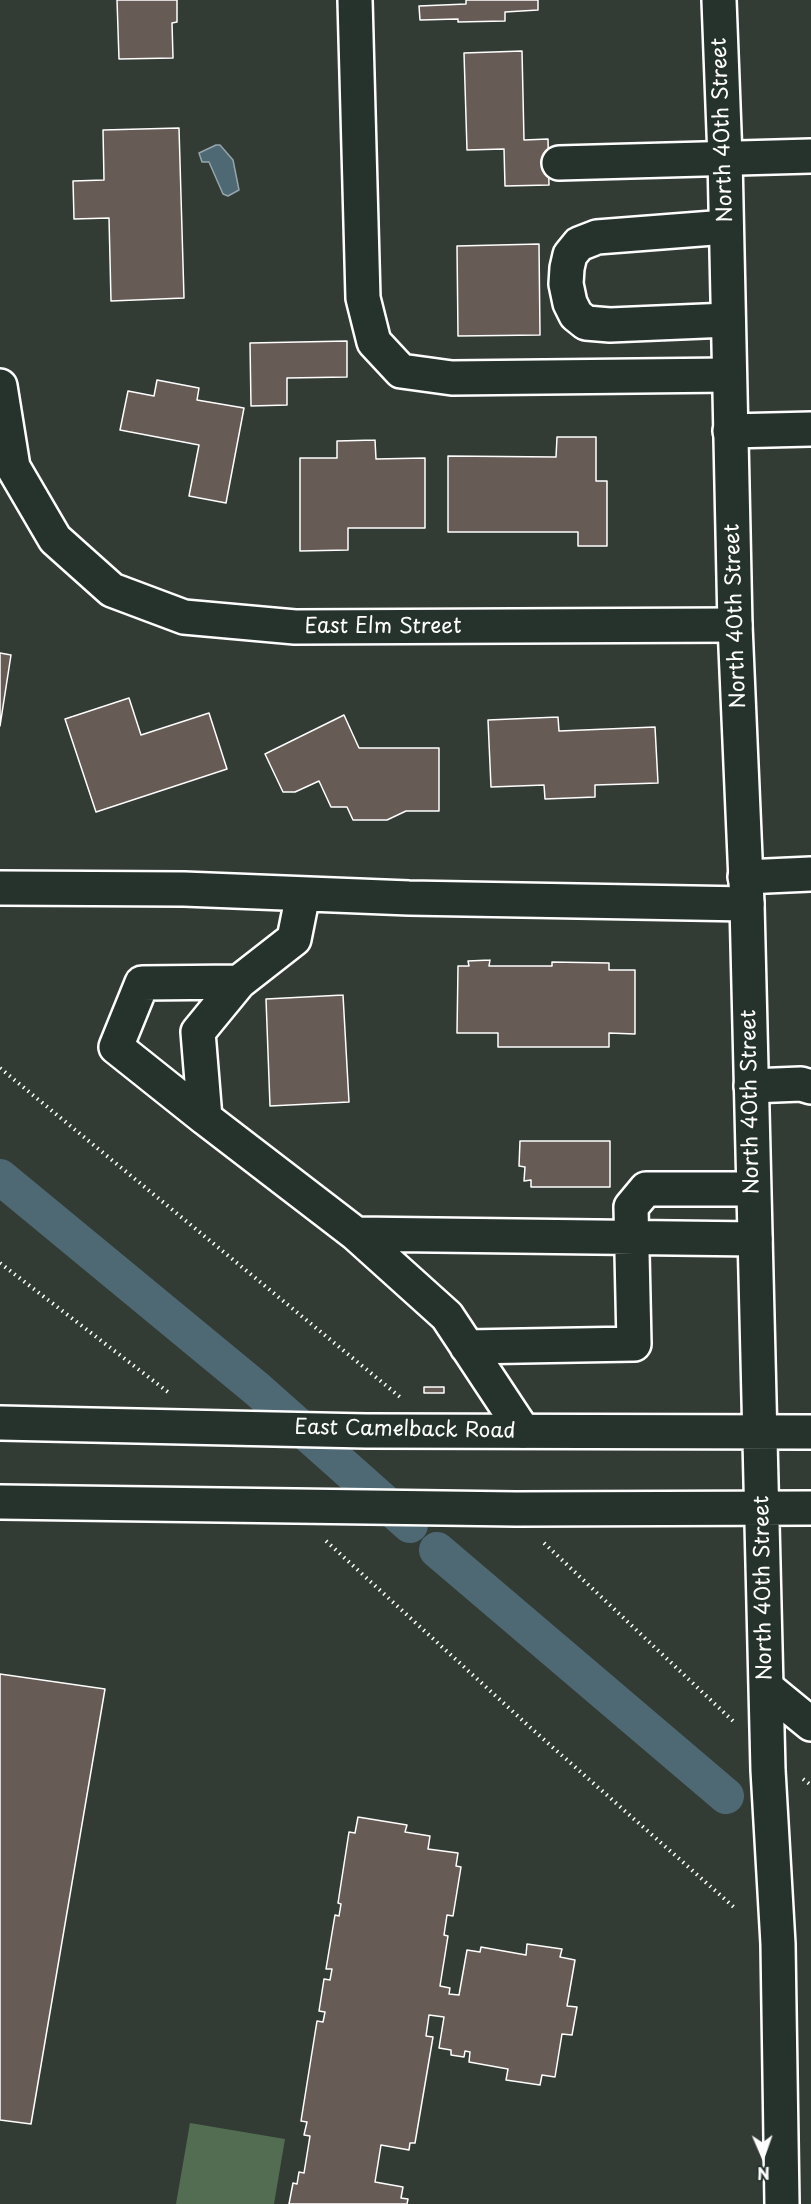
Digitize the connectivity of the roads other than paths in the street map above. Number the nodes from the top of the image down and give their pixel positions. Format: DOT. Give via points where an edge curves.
graph roads {
  1 [pos="355,0"];
  2 [pos="719,0"];
  3 [pos="811,156"];
  4 [pos="724,158"];
  5 [pos="560,163"];
  6 [pos="726,227"];
  7 [pos="728,320"];
  8 [pos="729,375"];
  9 [pos="0,386"];
  10 [pos="811,429"];
  11 [pos="730,431"];
  12 [pos="735,625"];
  13 [pos="811,874"];
  14 [pos="0,888"];
  15 [pos="746,890"];
  16 [pos="303,894"];
  17 [pos="239,982"];
  18 [pos="751,1086"];
  19 [pos="811,1087"];
  20 [pos="205,1118"];
  21 [pos="753,1189"];
  22 [pos="356,1234"];
  23 [pos="632,1238"];
  24 [pos="755,1239"];
  25 [pos="467,1347"];
  26 [pos="0,1423"];
  27 [pos="523,1431"];
  28 [pos="759,1432"];
  29 [pos="811,1432"];
  30 [pos="0,1502"];
  31 [pos="811,1508"];
  32 [pos="763,1509"];
  33 [pos="767,1688"];
  34 [pos="811,1724"];
  35 [pos="782,2204"];
  1 -- 8 [label="main road" via="363,298 374,342 402,371 452,378"];
  2 -- 4 [label="main road, North 40th Street"];
  3 -- 4 [label="main road"];
  4 -- 5 [label="main road"];
  4 -- 6 [label="main road, North 40th Street"];
  6 -- 7 [label="main road, North 40th Street"];
  6 -- 7 [label="main road" via="597,237 579,244 570,255 566,284 576,315 586,323"];
  7 -- 8 [label="main road, North 40th Street"];
  8 -- 11 [label="main road, North 40th Street"];
  9 -- 12 [label="main road, East Elm Street" via="13,467 55,539 112,590 184,617 295,627"];
  10 -- 11 [label="main road"];
  11 -- 12 [label="main road, North 40th Street"];
  12 -- 15 [label="main road, North 40th Street"];
  13 -- 15 [label="main road"];
  14 -- 16 [label="main road"];
  15 -- 16 [label="main road" via="420,898"];
  15 -- 18 [label="main road, North 40th Street"];
  16 -- 17 [label="main road" via="294,939"];
  17 -- 20 [label="main road" via="198,1032"];
  17 -- 20 [label="main road" via="142,984 116,1047"];
  18 -- 19 [label="main road"];
  18 -- 21 [label="main road, North 40th Street"];
  20 -- 22 [label="main road"];
  21 -- 23 [label="main road" via="646,1189 631,1207"];
  21 -- 24 [label="main road, North 40th Street"];
  22 -- 23 [label="main road"];
  22 -- 25 [label="main road" via="447,1316"];
  23 -- 24 [label="main road"];
  23 -- 25 [label="main road" via="634,1344"];
  24 -- 28 [label="main road, North 40th Street"];
  25 -- 27 [label="main road"];
  26 -- 27 [label="main road, East Camelback Road"];
  27 -- 28 [label="main road, East Camelback Road"];
  28 -- 29 [label="main road, East Camelback Road"];
  28 -- 32 [label="main road, North 40th Street"];
  30 -- 32 [label="main road"];
  31 -- 32 [label="main road"];
  32 -- 33 [label="main road, North 40th Street"];
  33 -- 34 [label="main road"];
  33 -- 35 [label="main road, North 40th Street" via="777,1923"];
}
